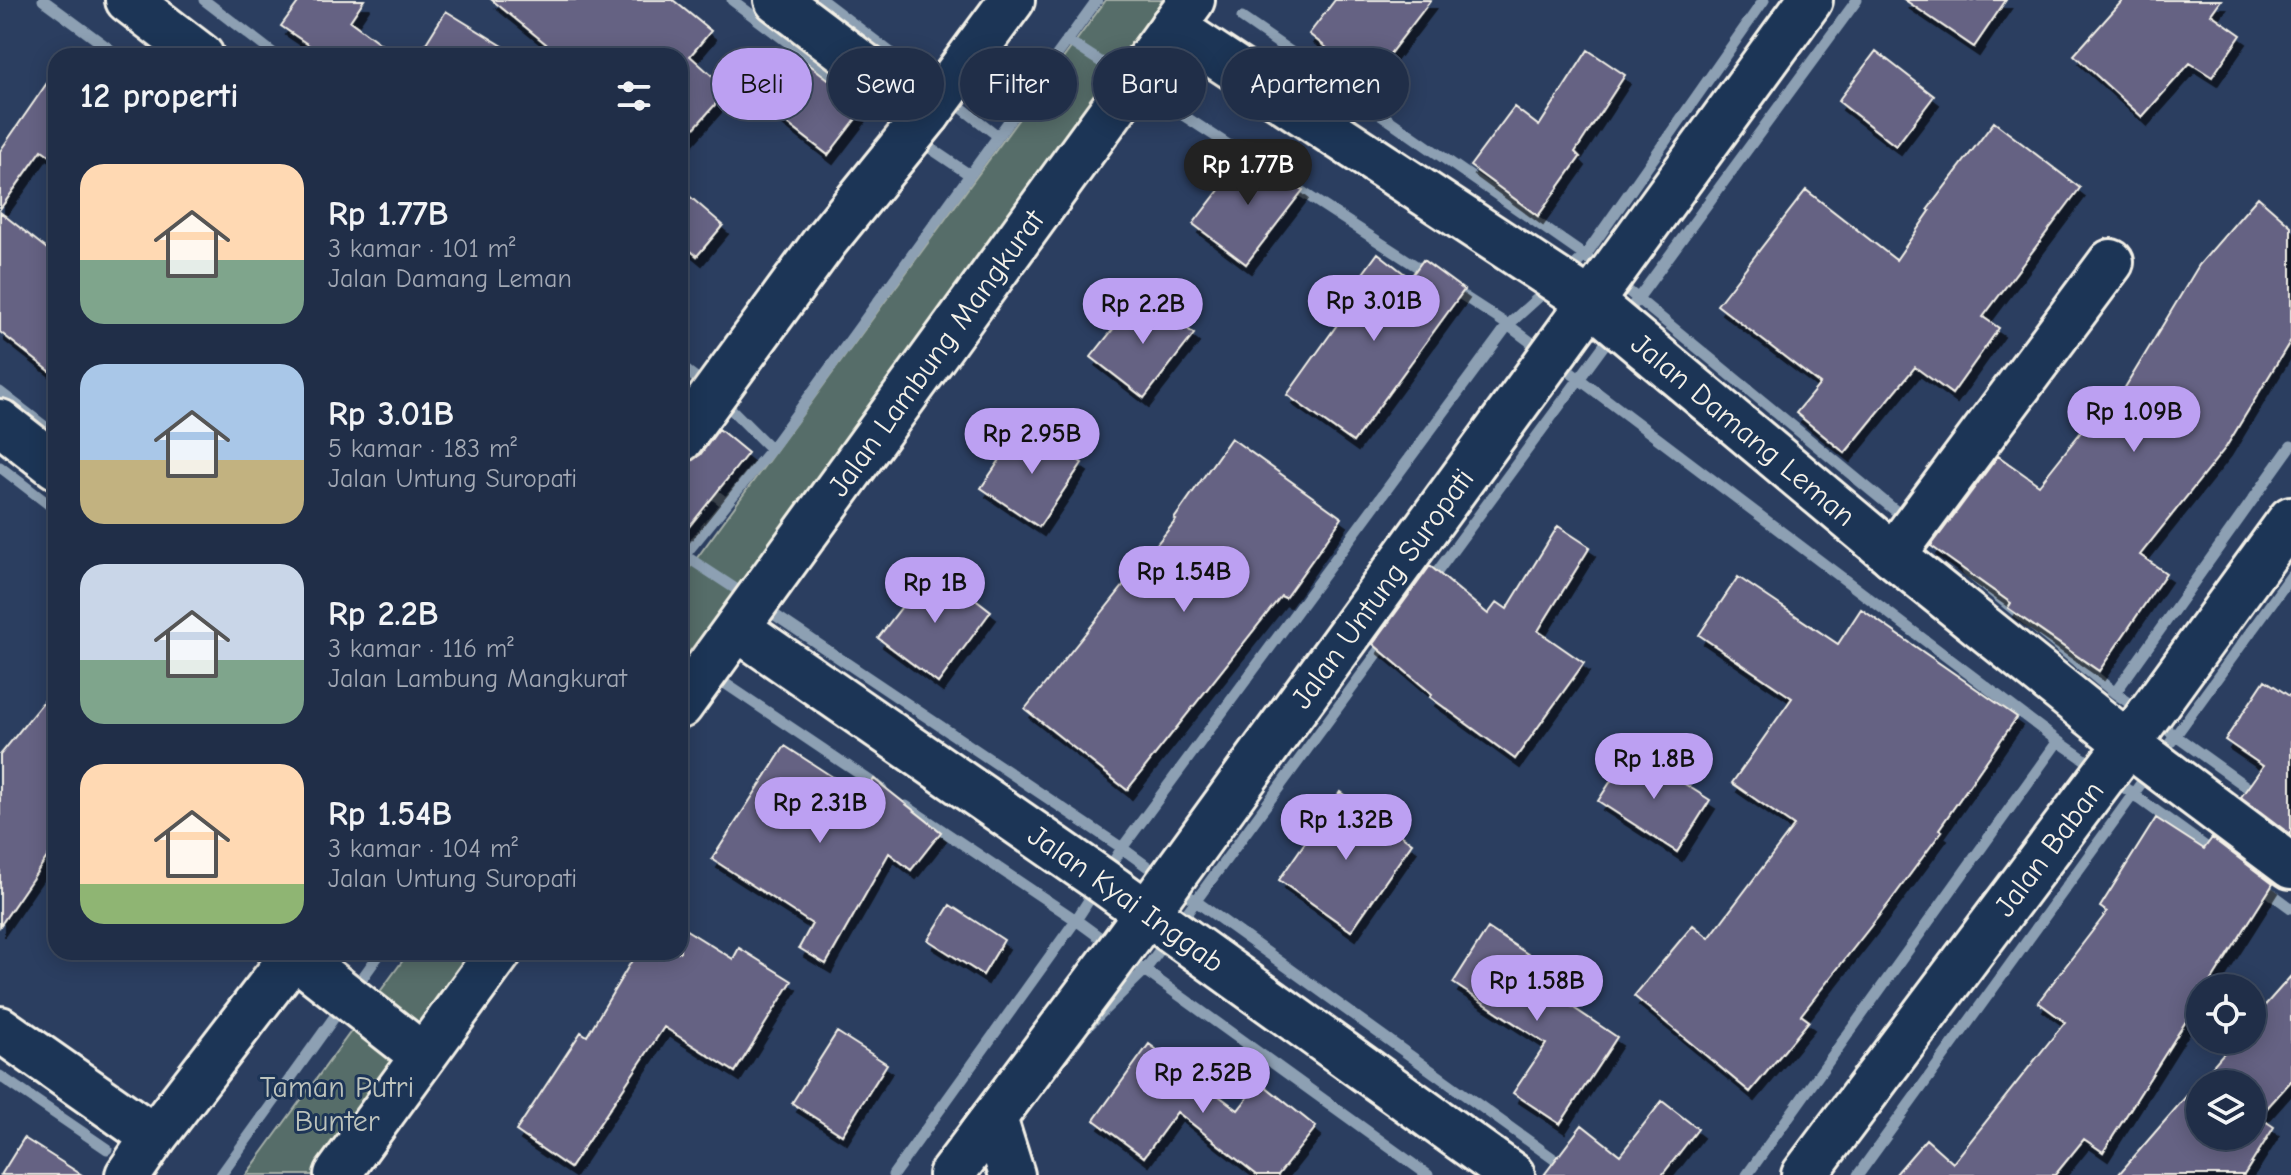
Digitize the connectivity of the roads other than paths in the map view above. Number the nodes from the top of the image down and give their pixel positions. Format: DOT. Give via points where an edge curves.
graph roads {
  1 [pos="128,0"];
  2 [pos="777,0"];
  3 [pos="1012,0"];
  4 [pos="1810,0"];
  5 [pos="1182,14"];
  6 [pos="191,48"];
  7 [pos="841,48"];
  8 [pos="944,92"];
  9 [pos="923,120"];
  10 [pos="2111,262"];
  11 [pos="1592,303"];
  12 [pos="0,422"];
  13 [pos="688,426"];
  14 [pos="48,460"];
  15 [pos="2291,519"];
  16 [pos="1893,555"];
  17 [pos="737,628"];
  18 [pos="688,695"];
  19 [pos="2141,725"];
  20 [pos="2291,866"];
  21 [pos="1145,912"];
  22 [pos="290,960"];
  23 [pos="302,960"];
  24 [pos="491,960"];
  25 [pos="0,1029"];
  26 [pos="407,1044"];
  27 [pos="994,1118"];
  28 [pos="154,1137"];
  29 [pos="128,1175"];
  30 [pos="337,1175"];
  31 [pos="951,1175"];
  32 [pos="1012,1175"];
  33 [pos="1512,1175"];
  34 [pos="1804,1175"];
  1 -- 6 [label="street"];
  2 -- 7 [label="street"];
  3 -- 8 [label="street"];
  4 -- 11 [label="street, Jalan Untung Suropati"];
  5 -- 11 [label="street, Jalan Damang Leman"];
  5 -- 17 [label="street, Jalan Lambung Mangkurat"];
  9 -- 13 [label="street"];
  10 -- 16 [label="street"];
  11 -- 16 [label="street, Jalan Damang Leman"];
  11 -- 21 [label="street, Jalan Untung Suropati"];
  12 -- 14 [label="street"];
  15 -- 19 [label="street, Jalan Baban"];
  16 -- 19 [label="street, Jalan Damang Leman"];
  17 -- 18 [label="street, Jalan Lambung Mangkurat"];
  17 -- 21 [label="street, Jalan Kyai Inggab"];
  19 -- 20 [label="street, Jalan Damang Leman"];
  19 -- 34 [label="street, Jalan Baban"];
  21 -- 27 [label="street, Jalan Untung Suropati"];
  21 -- 33 [label="street, Jalan Kyai Inggab"];
  22 -- 28 [label="street"];
  23 -- 26 [label="street"];
  24 -- 26 [label="street"];
  25 -- 28 [label="street"];
  26 -- 30 [label="street"];
  27 -- 31 [label="street, Jalan Untung Suropati"];
  27 -- 32 [label="street"];
  28 -- 29 [label="street"];
}
